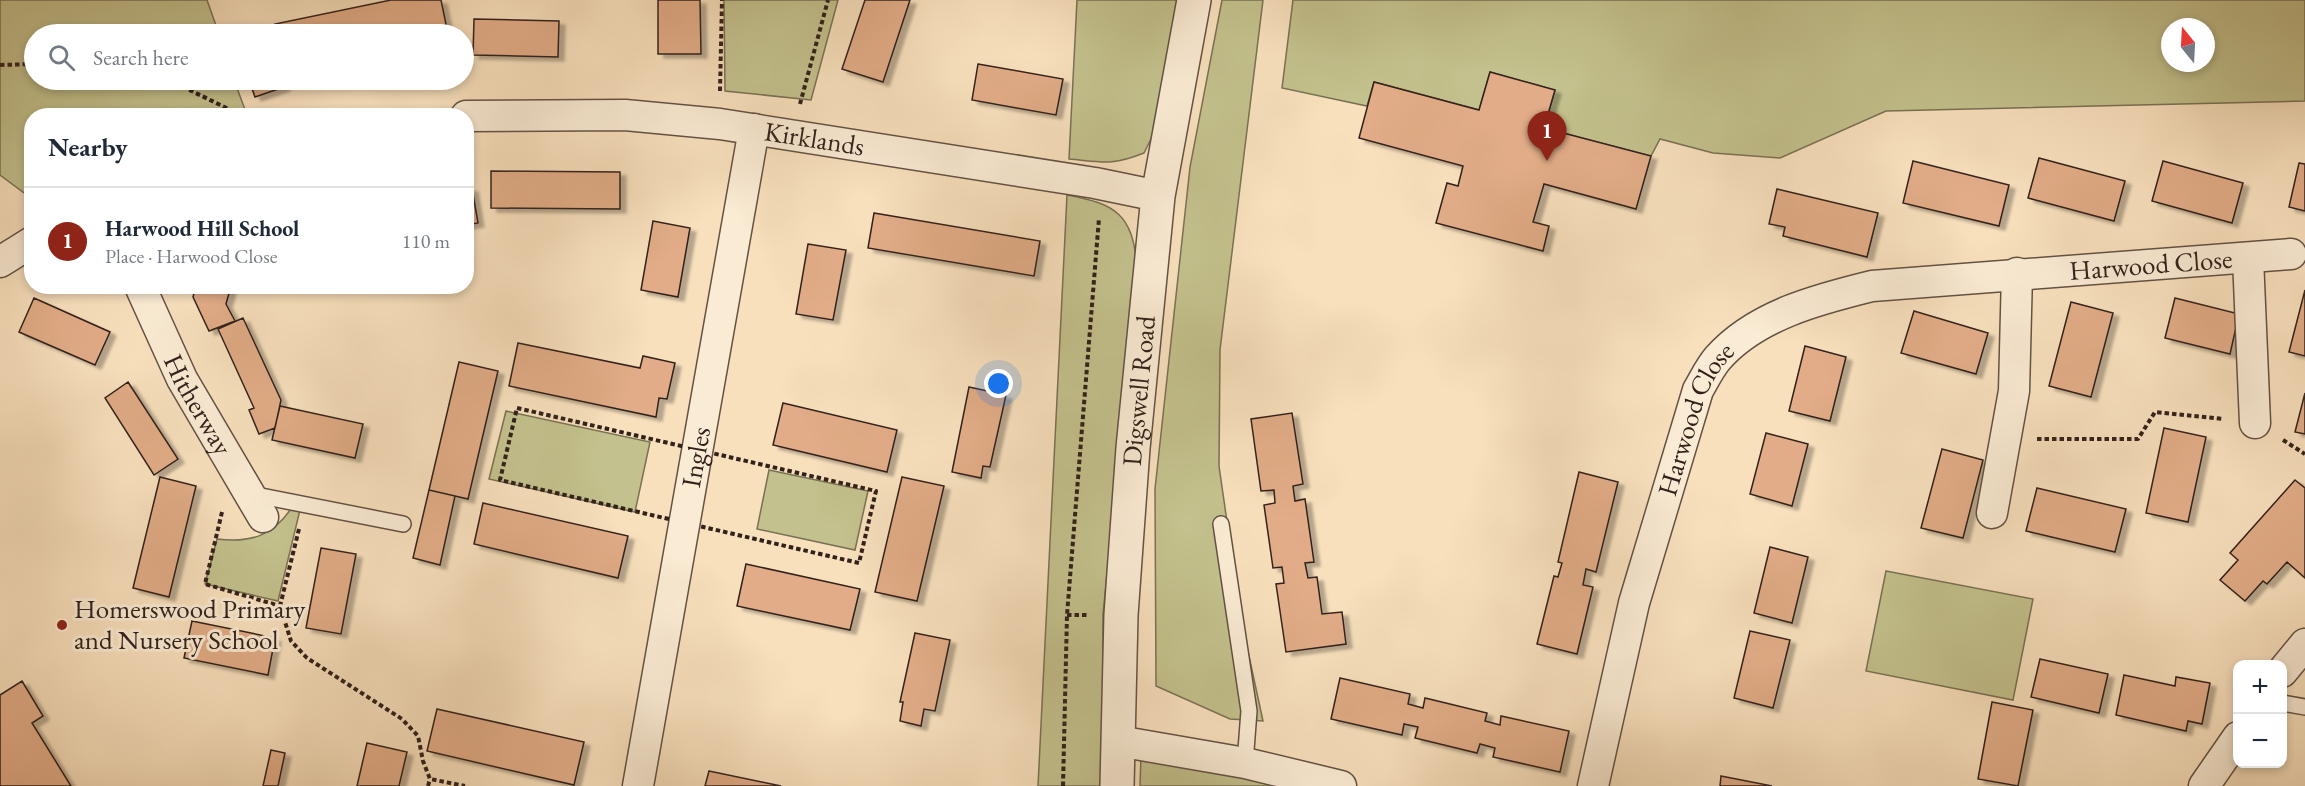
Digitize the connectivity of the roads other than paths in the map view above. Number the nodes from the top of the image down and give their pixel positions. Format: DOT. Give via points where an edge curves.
graph roads {
  1 [pos="1194,0"];
  2 [pos="474,116"];
  3 [pos="754,129"];
  4 [pos="1158,196"];
  5 [pos="24,247"];
  6 [pos="2291,254"];
  7 [pos="2248,258"];
  8 [pos="0,262"];
  9 [pos="2017,273"];
  10 [pos="144,294"];
  11 [pos="2255,423"];
  12 [pos="250,495"];
  13 [pos="1992,513"];
  14 [pos="402,524"];
  15 [pos="1221,524"];
  16 [pos="2305,644"];
  17 [pos="2287,667"];
  18 [pos="2287,704"];
  19 [pos="2305,707"];
  20 [pos="1118,741"];
  21 [pos="2233,744"];
  22 [pos="1245,763"];
  23 [pos="638,786"];
  24 [pos="1117,786"];
  25 [pos="1341,786"];
  26 [pos="1593,786"];
  27 [pos="2204,786"];
  1 -- 4 [label="street, Digswell Road"];
  2 -- 3 [label="street, Kirklands" via="625,115"];
  3 -- 4 [label="street, Kirklands"];
  3 -- 23 [label="street, Ingles"];
  4 -- 20 [label="street, Digswell Road" via="1132,460 1121,615"];
  5 -- 8 [label="street"];
  6 -- 7 [label="street, Harwood Close"];
  7 -- 9 [label="street, Harwood Close"];
  7 -- 11 [label="street, Harwood Close"];
  9 -- 13 [label="street" via="2017,362"];
  9 -- 26 [label="street, Harwood Close" via="1872,286 1821,298 1772,319 1733,343 1716,360 1698,390 1634,603"];
  10 -- 12 [label="street, Hitherway" via="182,379"];
  12 -- 14 [label="lane"];
  15 -- 22 [label="lane" via="1249,711"];
  16 -- 17 [label="street"];
  18 -- 19 [label="lane"];
  20 -- 22 [label="street"];
  20 -- 24 [label="street, Digswell Road"];
  21 -- 27 [label="street"];
  22 -- 25 [label="street"];
}
